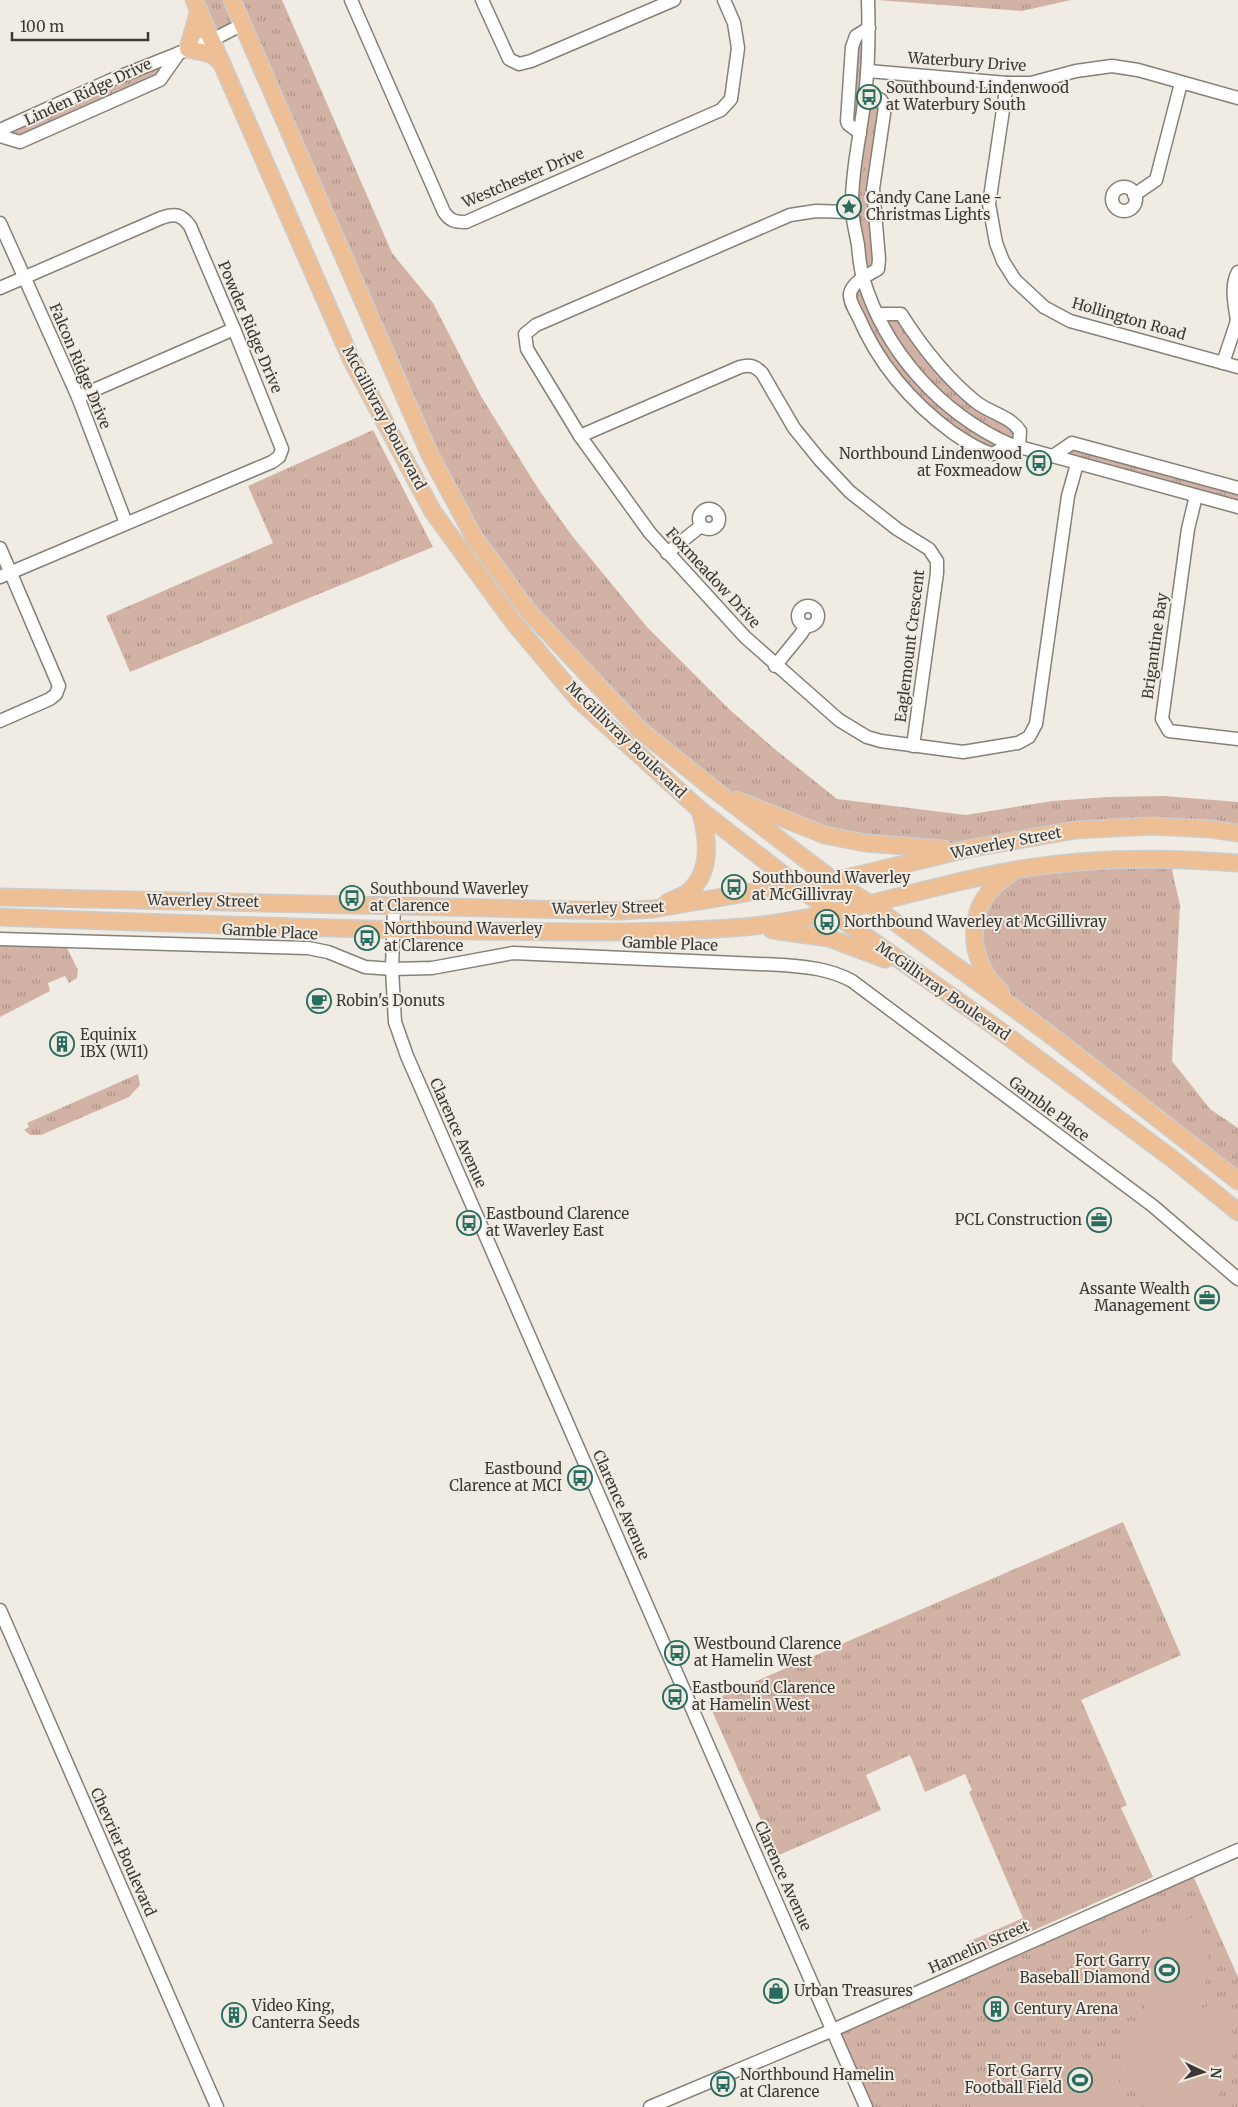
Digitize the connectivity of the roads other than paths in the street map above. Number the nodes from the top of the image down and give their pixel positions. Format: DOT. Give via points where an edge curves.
graph roads {
  1 [pos="232,0"];
  2 [pos="351,0"];
  3 [pos="482,0"];
  4 [pos="674,0"];
  5 [pos="724,0"];
  6 [pos="868,0"];
  7 [pos="197,5"];
  8 [pos="243,24"];
  9 [pos="869,28"];
  10 [pos="212,40"];
  11 [pos="183,51"];
  12 [pos="222,63"];
  13 [pos="868,71"];
  14 [pos="1007,83"];
  15 [pos="1181,83"];
  16 [pos="866,94"];
  17 [pos="1238,98"];
  18 [pos="0,130"];
  19 [pos="860,133"];
  20 [pos="0,136"];
  21 [pos="1134,195"];
  22 [pos="852,212"];
  23 [pos="0,223"];
  24 [pos="1238,272"];
  25 [pos="23,277"];
  26 [pos="863,278"];
  27 [pos="0,288"];
  28 [pos="877,314"];
  29 [pos="1237,320"];
  30 [pos="234,329"];
  31 [pos="1223,363"];
  32 [pos="1238,367"];
  33 [pos="78,397"];
  34 [pos="580,436"];
  35 [pos="1014,445"];
  36 [pos="1053,456"];
  37 [pos="1077,464"];
  38 [pos="1238,488"];
  39 [pos="1196,496"];
  40 [pos="1238,507"];
  41 [pos="126,523"];
  42 [pos="701,526"];
  43 [pos="0,548"];
  44 [pos="667,553"];
  45 [pos="6,574"];
  46 [pos="806,626"];
  47 [pos="775,666"];
  48 [pos="0,720"];
  49 [pos="1238,739"];
  50 [pos="913,746"];
  51 [pos="716,791"];
  52 [pos="700,810"];
  53 [pos="1238,833"];
  54 [pos="967,849"];
  55 [pos="1238,863"];
  56 [pos="1020,869"];
  57 [pos="834,881"];
  58 [pos="798,884"];
  59 [pos="0,897"];
  60 [pos="394,904"];
  61 [pos="870,904"];
  62 [pos="653,909"];
  63 [pos="834,914"];
  64 [pos="0,918"];
  65 [pos="745,927"];
  66 [pos="393,930"];
  67 [pos="0,939"];
  68 [pos="392,968"];
  69 [pos="920,976"];
  70 [pos="1044,1030"];
  71 [pos="1238,1181"];
  72 [pos="1238,1212"];
  73 [pos="1238,1279"];
  74 [pos="0,1610"];
  75 [pos="1238,1850"];
  76 [pos="832,2030"];
  77 [pos="811,2039"];
  78 [pos="841,2049"];
  79 [pos="217,2107"];
  80 [pos="650,2107"];
  81 [pos="866,2107"];
  1 -- 8 [label="main road, McGillivray Boulevard"];
  2 -- 5 [label="street, Westchester Drive" via="444,212 448,218 466,222 721,110 731,99 738,48 734,23"];
  3 -- 4 [label="street" via="510,59 519,64"];
  6 -- 9 [label="street"];
  7 -- 10 [label="main road, McGillivray Boulevard"];
  7 -- 11 [label="main road"];
  8 -- 10 [label="street, Linden Ridge Drive"];
  8 -- 51 [label="main road, McGillivray Boulevard" via="430,454 474,537 529,612 640,730"];
  9 -- 13 [label="street"];
  9 -- 19 [label="street" via="856,36 852,47 846,121"];
  10 -- 11 [label="street, Linden Ridge Drive"];
  10 -- 12 [label="main road, McGillivray Boulevard"];
  11 -- 12 [label="main road" via="211,54"];
  11 -- 18 [label="street, Linden Ridge Drive"];
  11 -- 20 [label="street, Linden Ridge Drive" via="160,80 20,142"];
  12 -- 52 [label="main road, McGillivray Boulevard" via="351,359 433,512 514,623 579,700"];
  13 -- 14 [label="street, Waterbury Drive"];
  13 -- 16 [label="street"];
  14 -- 15 [label="street, Waterbury Drive" via="1031,83 1076,71 1112,66"];
  14 -- 31 [label="street, Hollington Road" via="990,204 996,243 1015,280 1044,307 1070,321"];
  15 -- 17 [label="street, Waterbury Drive"];
  15 -- 21 [label="street" via="1156,180"];
  16 -- 19 [label="street"];
  16 -- 26 [label="street" via="880,100 885,107 873,189 878,269"];
  19 -- 22 [label="street"];
  22 -- 26 [label="street"];
  22 -- 34 [label="street, Foxmeadow Drive" via="816,211 790,215 529,329 525,334 527,349"];
  23 -- 25 [label="street, Falcon Ridge Drive"];
  24 -- 29 [label="street" via="1234,298"];
  25 -- 27 [label="street"];
  25 -- 30 [label="street, Powder Ridge Drive" via="172,214 183,217 190,226"];
  25 -- 33 [label="street, Falcon Ridge Drive"];
  26 -- 28 [label="street"];
  26 -- 35 [label="street" via="855,284 851,300 884,364 902,386 942,424 986,453 993,454"];
  28 -- 35 [label="street" via="903,358 926,386 953,411 984,432"];
  28 -- 35 [label="street" via="901,314 938,367 977,403 1016,424 1020,431"];
  29 -- 31 [label="street"];
  30 -- 33 [label="street"];
  30 -- 41 [label="street, Powder Ridge Drive" via="280,442 279,457"];
  31 -- 32 [label="street, Hollington Road"];
  33 -- 41 [label="street, Falcon Ridge Drive"];
  34 -- 44 [label="street, Foxmeadow Drive"];
  34 -- 50 [label="street, Eaglemount Crescent" via="740,366 755,367 762,373 794,428 850,492 934,554 937,573"];
  35 -- 36 [label="street"];
  36 -- 37 [label="street"];
  36 -- 38 [label="street" via="1072,444"];
  37 -- 39 [label="street"];
  37 -- 50 [label="street, Foxmeadow Drive" via="1068,496 1036,724 1029,737 1018,743 964,752"];
  39 -- 40 [label="street"];
  39 -- 49 [label="street, Brigantine Bay" via="1188,529 1162,718 1170,732"];
  41 -- 45 [label="street"];
  42 -- 44 [label="street"];
  43 -- 45 [label="street"];
  44 -- 47 [label="street, Foxmeadow Drive"];
  45 -- 48 [label="street" via="59,686 50,699"];
  46 -- 47 [label="street"];
  47 -- 50 [label="street, Foxmeadow Drive" via="853,730 881,742"];
  51 -- 54 [label="main road" via="825,835 865,844"];
  51 -- 57 [label="main road, McGillivray Boulevard"];
  52 -- 58 [label="main road, McGillivray Boulevard"];
  52 -- 62 [label="main road" via="706,829 707,854 702,875 687,893"];
  53 -- 54 [label="main road, Waverley Street" via="1152,826 1075,830"];
  54 -- 57 [label="main road, Waverley Street"];
  55 -- 56 [label="main road, Waverley Street" via="1115,859"];
  56 -- 61 [label="main road, Waverley Street"];
  56 -- 70 [label="main road" via="998,881 984,896 974,924 974,939 978,957 995,987"];
  57 -- 58 [label="main road, Waverley Street"];
  57 -- 61 [label="main road, McGillivray Boulevard"];
  58 -- 62 [label="main road, Waverley Street"];
  58 -- 63 [label="main road, McGillivray Boulevard"];
  59 -- 60 [label="main road, Waverley Street"];
  60 -- 62 [label="main road, Waverley Street"];
  60 -- 66 [label="street, Clarence Avenue"];
  61 -- 63 [label="main road, Waverley Street"];
  61 -- 70 [label="main road, McGillivray Boulevard"];
  63 -- 65 [label="main road, Waverley Street"];
  63 -- 69 [label="main road, McGillivray Boulevard"];
  64 -- 66 [label="main road, Waverley Street"];
  65 -- 66 [label="main road, Waverley Street" via="659,932"];
  65 -- 69 [label="main road" via="829,938"];
  66 -- 68 [label="street, Clarence Avenue"];
  67 -- 68 [label="street, Gamble Place" via="308,948 328,952 364,967"];
  68 -- 73 [label="street, Gamble Place" via="432,968 513,953 809,967 837,973 1153,1206"];
  68 -- 76 [label="street, Clarence Avenue" via="395,1022 407,1056"];
  69 -- 72 [label="main road, McGillivray Boulevard" via="1151,1142"];
  70 -- 71 [label="main road, McGillivray Boulevard"];
  74 -- 79 [label="street, Chevrier Boulevard"];
  75 -- 76 [label="street, Hamelin Street"];
  76 -- 77 [label="street, Hamelin Street"];
  76 -- 78 [label="street, Clarence Avenue"];
  77 -- 78 [label="street"];
  77 -- 80 [label="street, Hamelin Street"];
  78 -- 81 [label="street, Clarence Avenue"];
}
